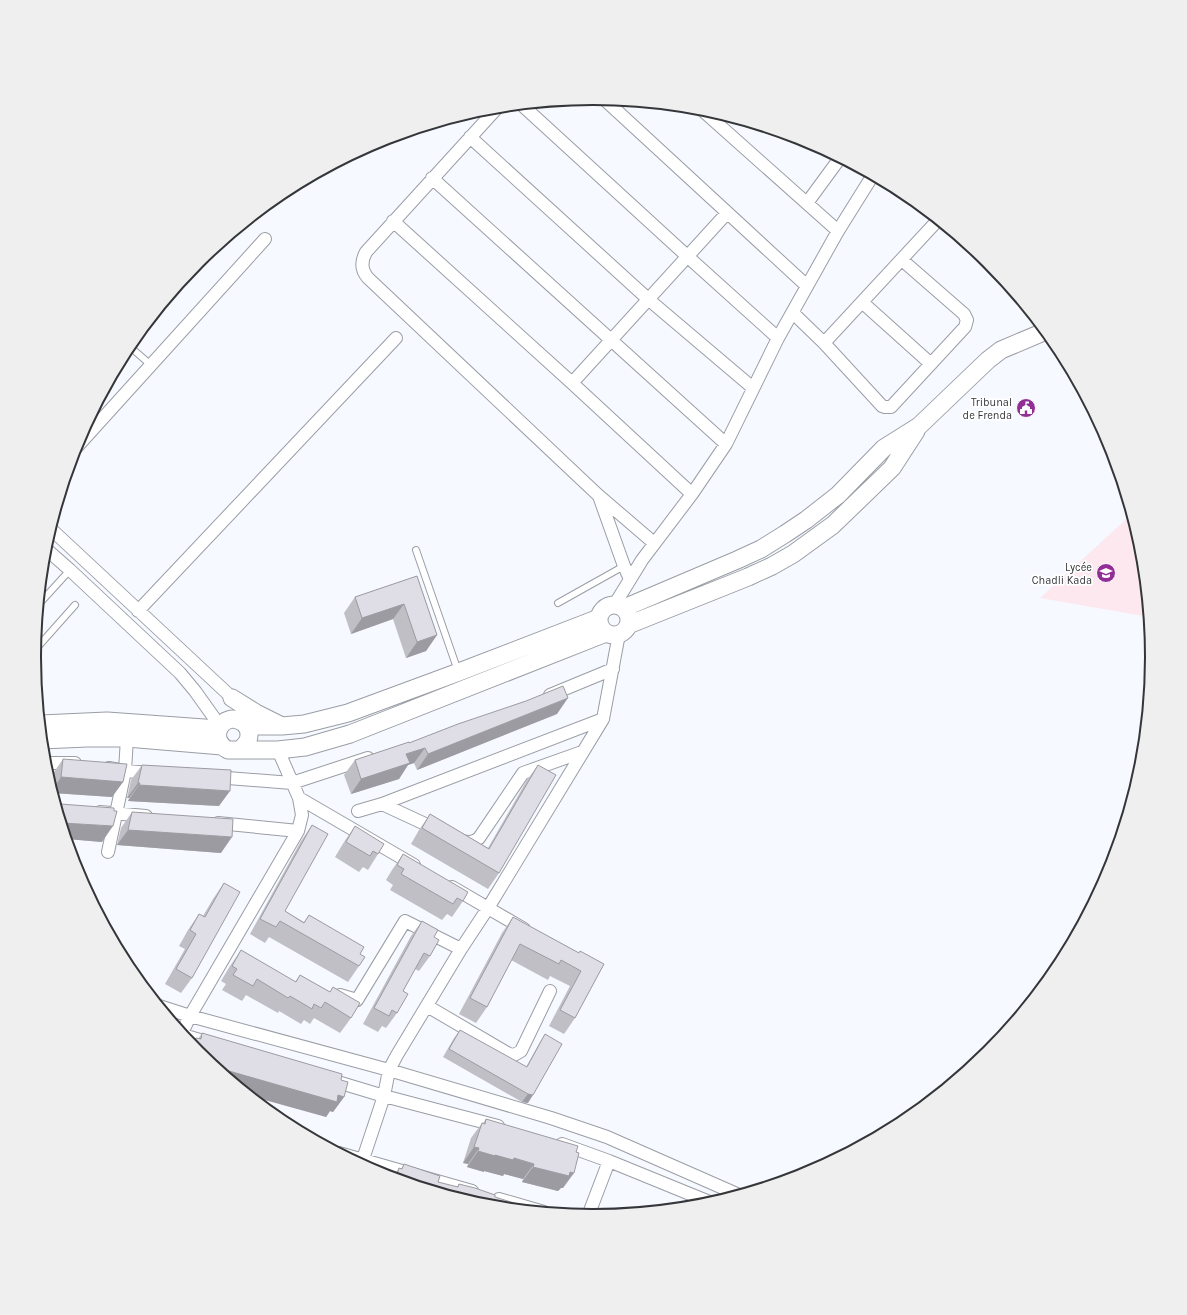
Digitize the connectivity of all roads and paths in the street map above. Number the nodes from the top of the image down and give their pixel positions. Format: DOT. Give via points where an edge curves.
graph roads {
  1 [pos="611,105"];
  2 [pos="527,109"];
  3 [pos="490,115"];
  4 [pos="712,118"];
  5 [pos="470,137"];
  6 [pos="837,162"];
  7 [pos="432,178"];
  8 [pos="870,179"];
  9 [pos="807,203"];
  10 [pos="727,212"];
  11 [pos="393,221"];
  12 [pos="935,223"];
  13 [pos="838,231"];
  14 [pos="266,239"];
  15 [pos="687,256"];
  16 [pos="902,260"];
  17 [pos="807,286"];
  18 [pos="648,299"];
  19 [pos="863,303"];
  20 [pos="793,313"];
  21 [pos="1041,333"];
  22 [pos="396,338"];
  23 [pos="778,338"];
  24 [pos="611,340"];
  25 [pos="824,343"];
  26 [pos="134,351"];
  27 [pos="931,364"];
  28 [pos="151,365"];
  29 [pos="572,383"];
  30 [pos="753,388"];
  31 [pos="920,426"];
  32 [pos="88,434"];
  33 [pos="726,444"];
  34 [pos="692,494"];
  35 [pos="598,495"];
  36 [pos="56,533"];
  37 [pos="654,543"];
  38 [pos="416,550"];
  39 [pos="51,554"];
  40 [pos="624,566"];
  41 [pos="70,570"];
  42 [pos="630,579"];
  43 [pos="45,598"];
  44 [pos="558,603"];
  45 [pos="76,605"];
  46 [pos="619,606"];
  47 [pos="138,611"];
  48 [pos="599,618"];
  49 [pos="618,631"];
  50 [pos="41,643"];
  51 [pos="613,669"];
  52 [pos="459,672"];
  53 [pos="232,698"];
  54 [pos="541,698"];
  55 [pos="603,719"];
  56 [pos="45,724"];
  57 [pos="246,725"];
  58 [pos="282,726"];
  59 [pos="219,727"];
  60 [pos="128,738"];
  61 [pos="48,740"];
  62 [pos="222,746"];
  63 [pos="239,750"];
  64 [pos="278,750"];
  65 [pos="582,752"];
  66 [pos="380,754"];
  67 [pos="52,763"];
  68 [pos="83,764"];
  69 [pos="97,766"];
  70 [pos="125,771"];
  71 [pos="164,773"];
  72 [pos="202,776"];
  73 [pos="292,783"];
  74 [pos="299,798"];
  75 [pos="382,804"];
  76 [pos="86,811"];
  77 [pos="358,811"];
  78 [pos="115,814"];
  79 [pos="155,817"];
  80 [pos="203,822"];
  81 [pos="298,831"];
  82 [pos="108,852"];
  83 [pos="421,869"];
  84 [pos="441,881"];
  85 [pos="488,908"];
  86 [pos="535,935"];
  87 [pos="461,950"];
  88 [pos="327,991"];
  89 [pos="550,991"];
  90 [pos="427,1006"];
  91 [pos="167,1009"];
  92 [pos="190,1016"];
  93 [pos="184,1029"];
  94 [pos="193,1037"];
  95 [pos="220,1046"];
  96 [pos="389,1070"];
  97 [pos="317,1075"];
  98 [pos="384,1096"];
  99 [pos="512,1130"];
  100 [pos="550,1140"];
  101 [pos="363,1159"];
  102 [pos="609,1161"];
  103 [pos="379,1167"];
  104 [pos="732,1192"];
  105 [pos="700,1199"];
  106 [pos="517,1204"];
  107 [pos="590,1210"];
  1 -- 10 [label="street"];
  2 -- 15 [label="street"];
  3 -- 5 [label="street"];
  4 -- 9 [label="street"];
  5 -- 7 [label="street"];
  5 -- 18 [label="street"];
  6 -- 9 [label="street"];
  7 -- 11 [label="street"];
  7 -- 24 [label="street"];
  8 -- 13 [label="street"];
  9 -- 13 [label="street"];
  10 -- 15 [label="street"];
  10 -- 17 [label="street"];
  11 -- 29 [label="street"];
  11 -- 35 [label="street" via="366,252 362,263 365,274"];
  12 -- 16 [label="street"];
  13 -- 17 [label="street"];
  14 -- 28 [label="street"];
  15 -- 18 [label="street"];
  15 -- 23 [label="street"];
  16 -- 19 [label="street"];
  16 -- 27 [label="street" via="964,314 967,320 965,327"];
  17 -- 20 [label="street"];
  18 -- 24 [label="street"];
  18 -- 30 [label="street"];
  19 -- 25 [label="street"];
  19 -- 27 [label="street"];
  20 -- 23 [label="street"];
  20 -- 25 [label="street"];
  21 -- 31 [label="main road" via="1001,350"];
  22 -- 47 [label="street"];
  23 -- 30 [label="street"];
  24 -- 29 [label="street"];
  24 -- 33 [label="street"];
  25 -- 27 [label="street" via="884,407 893,405"];
  26 -- 28 [label="lane"];
  28 -- 32 [label="street"];
  29 -- 34 [label="street"];
  30 -- 33 [label="street"];
  31 -- 46 [label="main road" via="884,448 838,495 806,520 761,549"];
  31 -- 49 [label="main road" via="892,468 833,525 793,554 748,577"];
  33 -- 34 [label="street"];
  34 -- 37 [label="street"];
  35 -- 37 [label="street"];
  35 -- 40 [label="street"];
  36 -- 47 [label="street"];
  37 -- 42 [label="street"];
  38 -- 52 [label="lane"];
  39 -- 41 [label="street"];
  40 -- 42 [label="street"];
  40 -- 44 [label="lane"];
  41 -- 43 [label="lane"];
  41 -- 59 [label="street" via="180,673"];
  42 -- 46 [label="street"];
  45 -- 50 [label="lane"];
  46 -- 48 [label="main road" via="606,607"];
  46 -- 49 [label="main road" via="628,616"];
  47 -- 53 [label="street"];
  48 -- 49 [label="main road" via="600,626"];
  48 -- 52 [label="main road"];
  49 -- 51 [label="street"];
  49 -- 64 [label="main road" via="350,734 305,747"];
  51 -- 54 [label="street"];
  51 -- 55 [label="street"];
  52 -- 58 [label="main road" via="348,713 311,723"];
  53 -- 57 [label="street"];
  53 -- 58 [label="main road"];
  55 -- 65 [label="street"];
  55 -- 75 [label="street"];
  56 -- 59 [label="main road" via="107,722"];
  57 -- 58 [label="main road"];
  57 -- 59 [label="main road" via="232,719 223,722"];
  57 -- 63 [label="main road" via="249,734 247,742"];
  59 -- 62 [label="main road" via="217,738"];
  60 -- 61 [label="main road"];
  60 -- 62 [label="main road"];
  60 -- 70 [label="street"];
  62 -- 63 [label="main road" via="232,751"];
  63 -- 64 [label="main road"];
  64 -- 73 [label="street"];
  65 -- 75 [label="street" via="523,773 474,842 466,842"];
  65 -- 85 [label="street"];
  66 -- 73 [label="street"];
  67 -- 68 [label="street"];
  69 -- 70 [label="street"];
  70 -- 71 [label="street"];
  70 -- 78 [label="street"];
  72 -- 73 [label="street"];
  73 -- 74 [label="street"];
  74 -- 81 [label="street" via="302,815"];
  74 -- 83 [label="street"];
  75 -- 77 [label="street"];
  76 -- 78 [label="street"];
  78 -- 79 [label="street"];
  78 -- 82 [label="street"];
  80 -- 81 [label="street"];
  81 -- 92 [label="street"];
  84 -- 85 [label="street"];
  85 -- 86 [label="street"];
  85 -- 87 [label="street"];
  87 -- 88 [label="street" via="405,921 356,1000"];
  87 -- 90 [label="street"];
  89 -- 90 [label="street" via="521,1050 514,1055"];
  90 -- 96 [label="street"];
  91 -- 92 [label="street"];
  92 -- 93 [label="street"];
  92 -- 96 [label="street"];
  94 -- 95 [label="street"];
  96 -- 98 [label="street"];
  96 -- 104 [label="street" via="607,1137"];
  97 -- 98 [label="street"];
  98 -- 99 [label="street"];
  98 -- 101 [label="street"];
  100 -- 102 [label="street"];
  102 -- 105 [label="street"];
  102 -- 107 [label="street"];
  103 -- 106 [label="street"];
}
